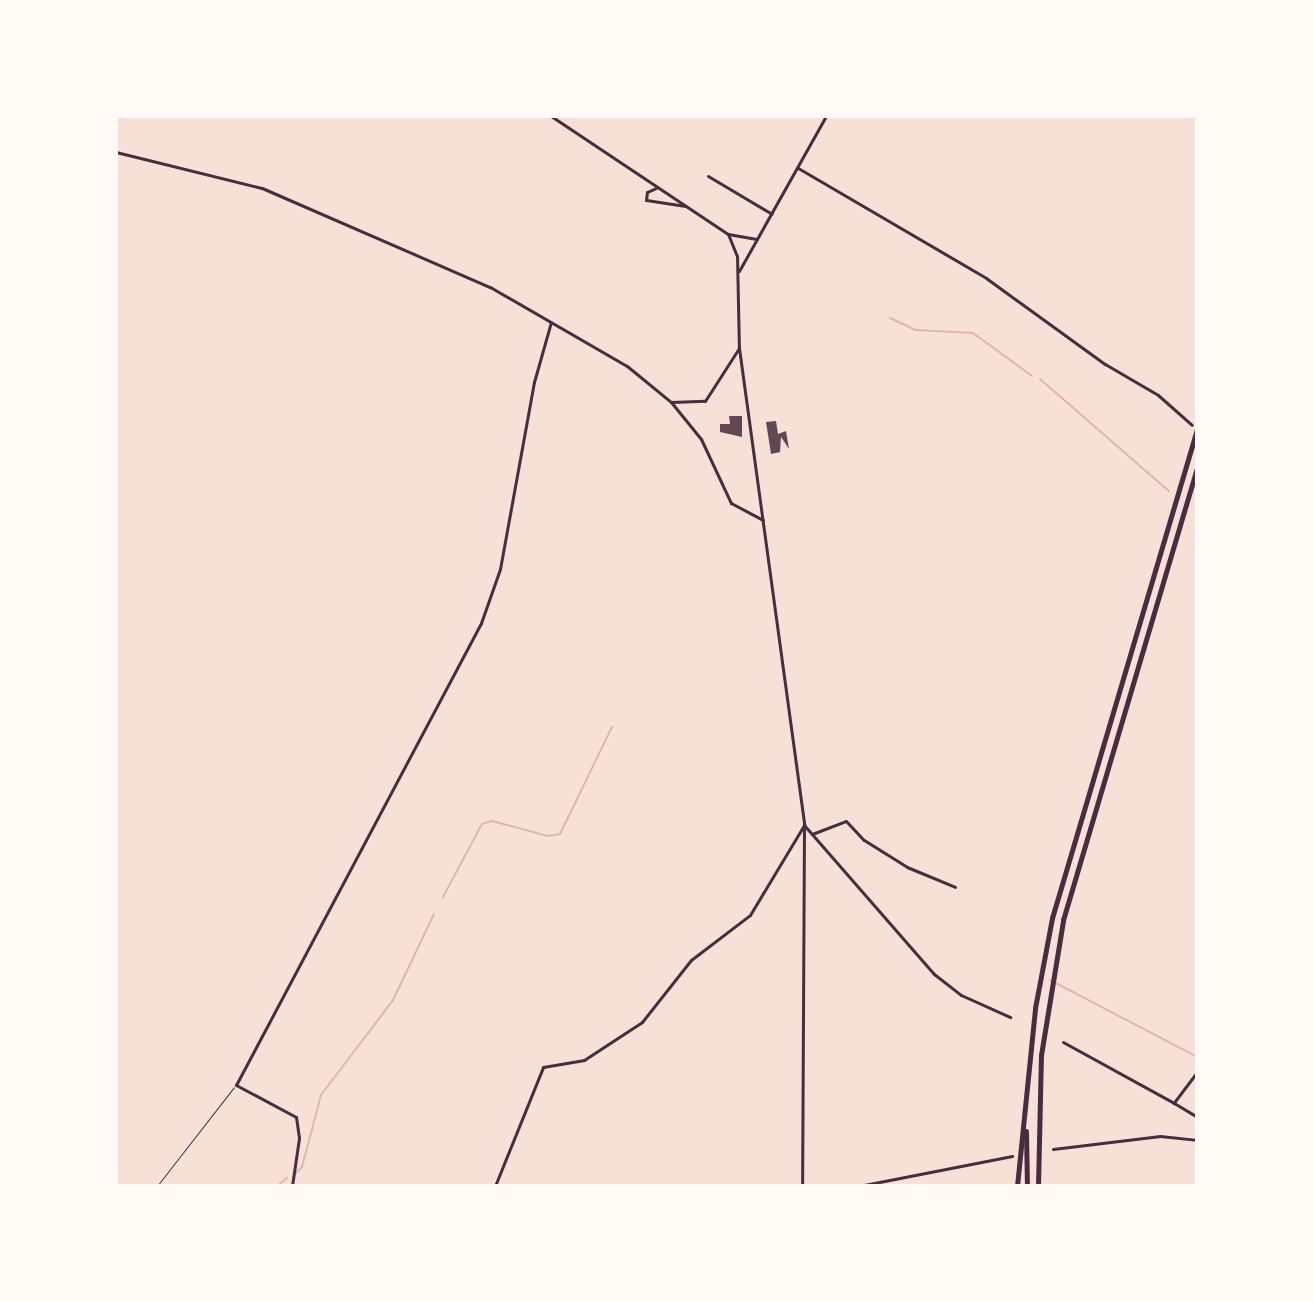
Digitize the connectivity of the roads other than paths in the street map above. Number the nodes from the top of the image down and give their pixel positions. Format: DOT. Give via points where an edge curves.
graph roads {
  1 [pos="551,116"];
  2 [pos="826,116"];
  3 [pos="116,152"];
  4 [pos="798,168"];
  5 [pos="708,176"];
  6 [pos="656,188"];
  7 [pos="686,206"];
  8 [pos="772,214"];
  9 [pos="728,234"];
  10 [pos="757,239"];
  11 [pos="737,274"];
  12 [pos="551,322"];
  13 [pos="739,348"];
  14 [pos="671,402"];
  15 [pos="1195,429"];
  16 [pos="1197,469"];
  17 [pos="764,521"];
  18 [pos="804,825"];
  19 [pos="812,834"];
  20 [pos="955,887"];
  21 [pos="1010,1017"];
  22 [pos="1063,1042"];
  23 [pos="1197,1072"];
  24 [pos="236,1085"];
  25 [pos="1174,1103"];
  26 [pos="1197,1117"];
  27 [pos="1197,1140"];
  28 [pos="1053,1149"];
  29 [pos="1012,1156"];
  30 [pos="1023,1160"];
  31 [pos="157,1186"];
  32 [pos="292,1186"];
  33 [pos="495,1186"];
  34 [pos="802,1186"];
  35 [pos="859,1186"];
  36 [pos="1017,1186"];
  37 [pos="1027,1186"];
  38 [pos="1038,1186"];
  1 -- 6 [label="street"];
  2 -- 4 [label="street"];
  3 -- 12 [label="street" via="262,188 490,287"];
  4 -- 8 [label="street"];
  4 -- 15 [label="street" via="986,278 1105,364 1158,395"];
  5 -- 8 [label="street"];
  6 -- 7 [label="street"];
  6 -- 7 [label="street" via="647,192 646,200 670,208"];
  7 -- 9 [label="street"];
  8 -- 10 [label="street"];
  9 -- 10 [label="street"];
  9 -- 11 [label="street"];
  10 -- 11 [label="street"];
  11 -- 13 [label="street"];
  12 -- 14 [label="street" via="627,366"];
  12 -- 24 [label="street" via="534,382 500,569 481,623"];
  13 -- 14 [label="street" via="705,401"];
  13 -- 17 [label="street"];
  14 -- 17 [label="street" via="701,439 731,503"];
  15 -- 30 [label="highway" via="1059,888 1035,1008"];
  16 -- 38 [label="highway" via="1063,920 1046,1010"];
  17 -- 18 [label="street"];
  18 -- 19 [label="street"];
  18 -- 33 [label="street" via="750,915 691,960 642,1022 584,1060 543,1067"];
  18 -- 34 [label="street"];
  19 -- 20 [label="street" via="846,821 896,860"];
  19 -- 21 [label="street" via="934,974 961,995"];
  22 -- 25 [label="street"];
  23 -- 25 [label="street"];
  24 -- 31 [label="lane"];
  24 -- 32 [label="street" via="296,1117 299,1138"];
  25 -- 26 [label="street"];
  27 -- 28 [label="street" via="1160,1136"];
  29 -- 35 [label="street"];
  30 -- 36 [label="highway"];
  30 -- 37 [label="highway"];
}
